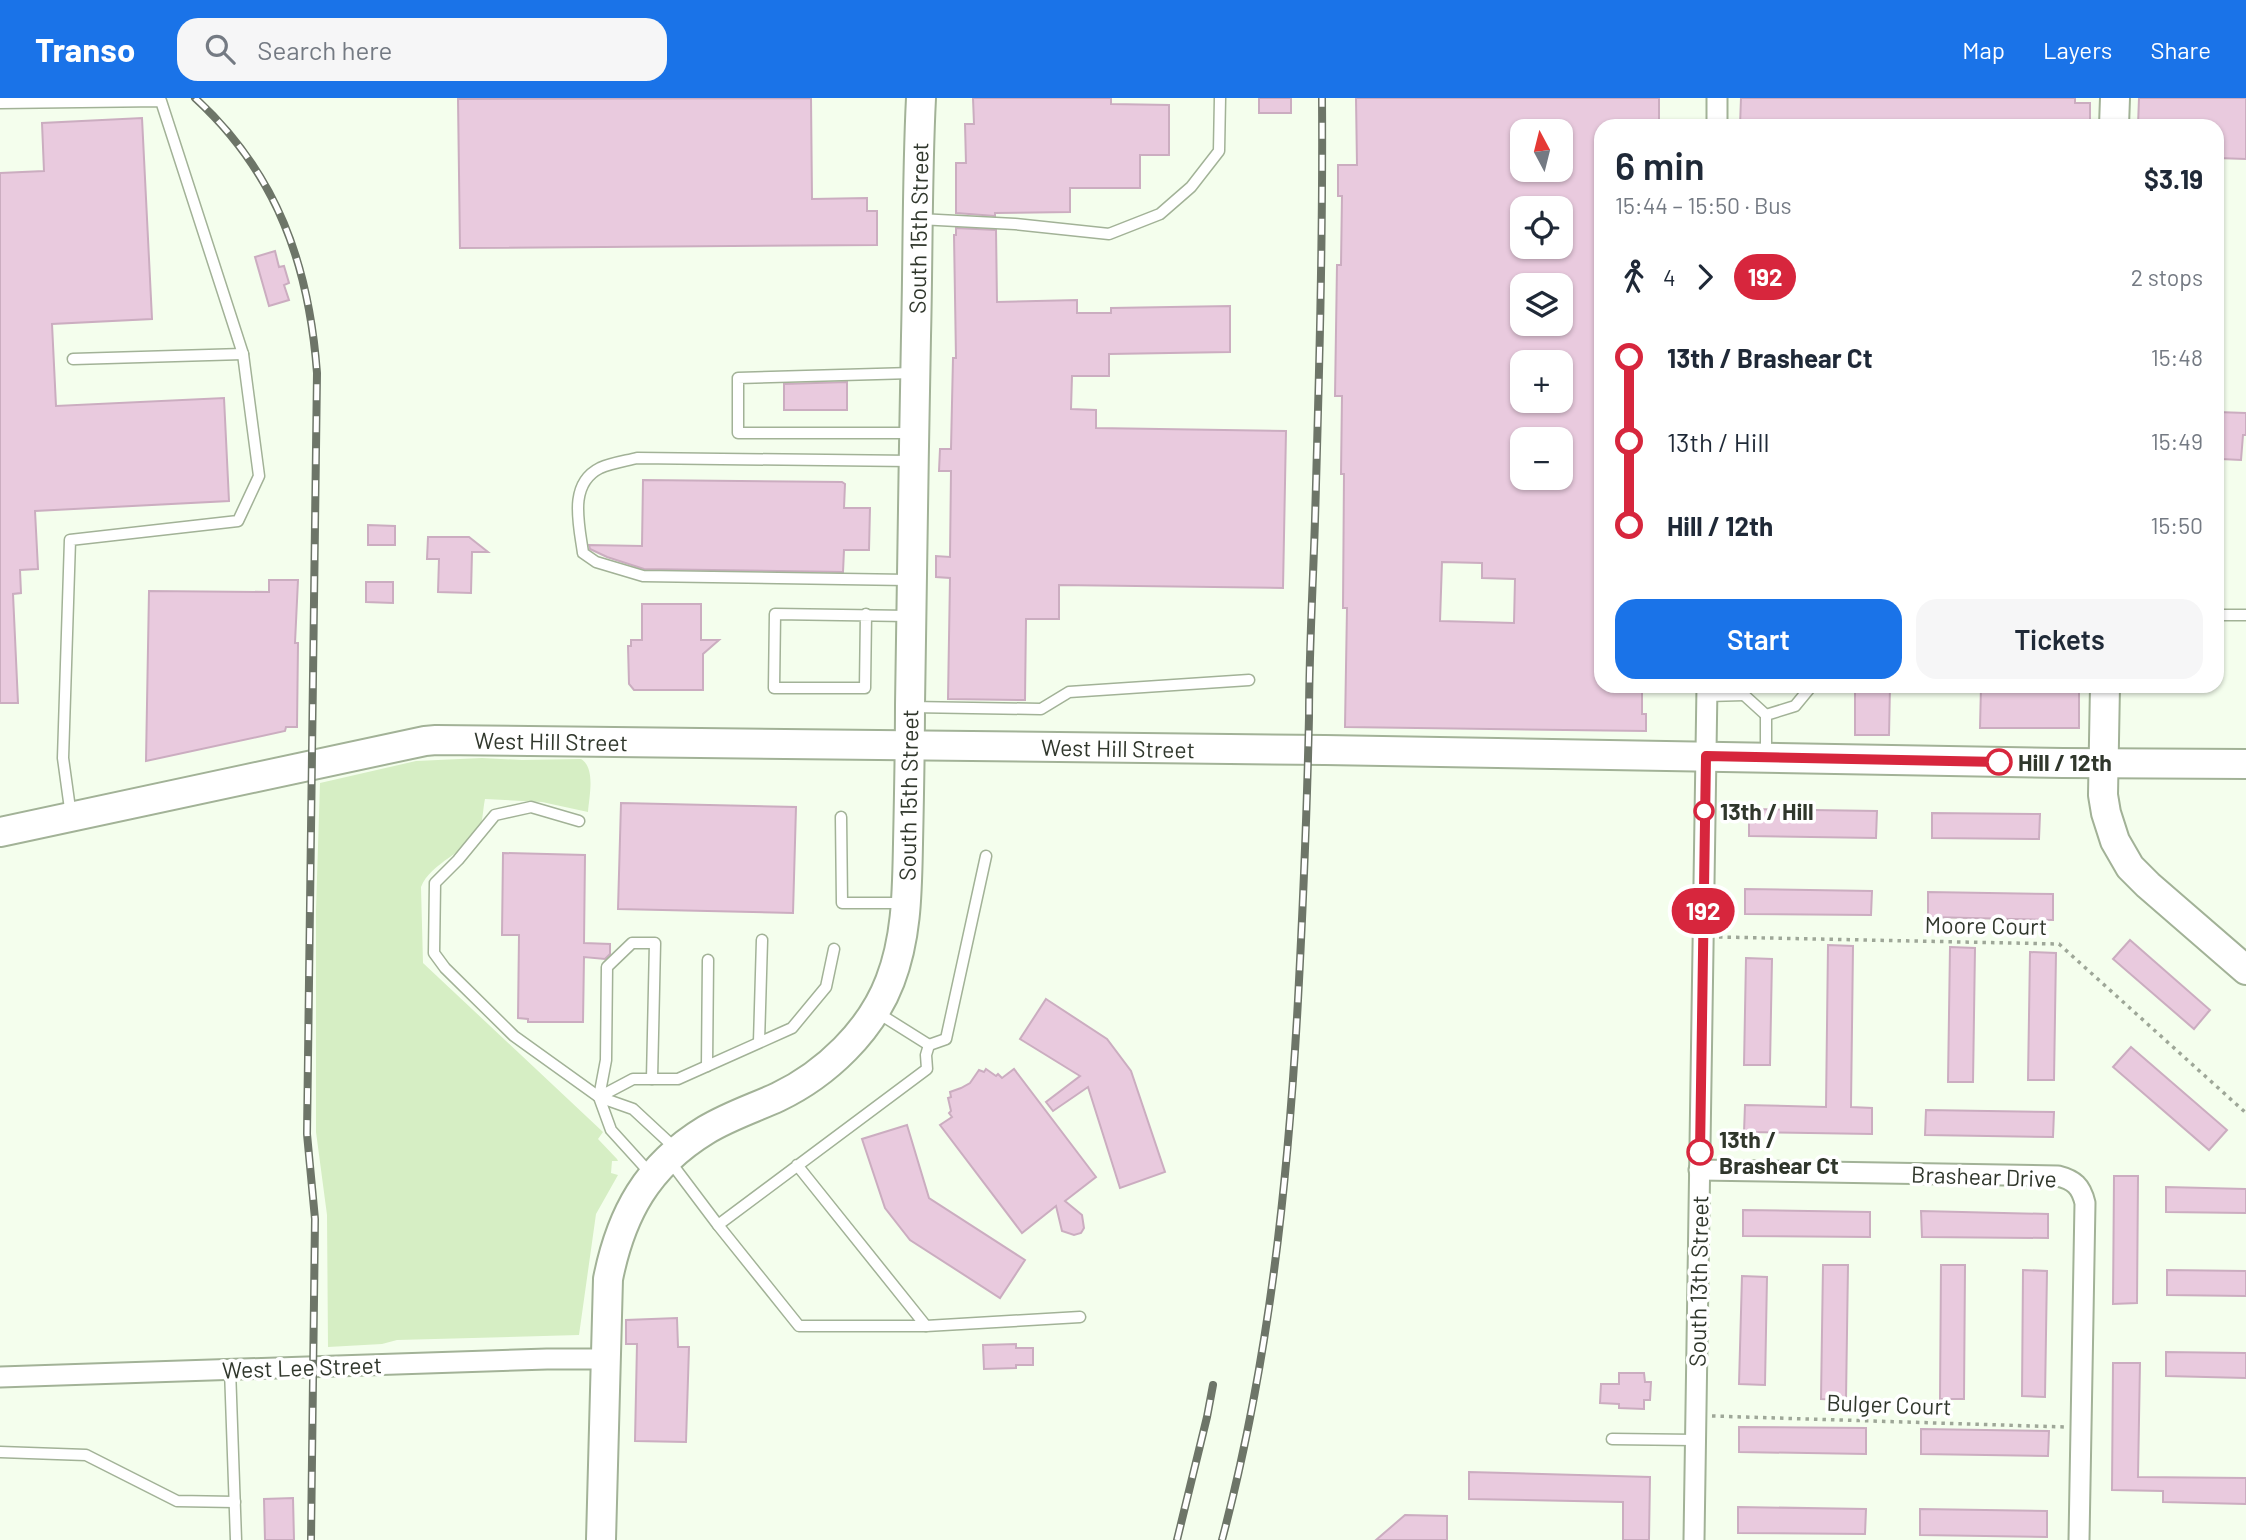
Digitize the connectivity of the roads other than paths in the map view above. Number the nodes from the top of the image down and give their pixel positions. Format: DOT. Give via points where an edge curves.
graph roads {
  1 [pos="921,98"];
  2 [pos="1220,98"];
  3 [pos="1717,98"];
  4 [pos="2115,98"];
  5 [pos="0,103"];
  6 [pos="1717,119"];
  7 [pos="2114,119"];
  8 [pos="919,219"];
  9 [pos="243,354"];
  10 [pos="74,359"];
  11 [pos="916,373"];
  12 [pos="915,433"];
  13 [pos="914,461"];
  14 [pos="912,580"];
  15 [pos="866,614"];
  16 [pos="2224,615"];
  17 [pos="2246,615"];
  18 [pos="912,616"];
  19 [pos="1249,680"];
  20 [pos="1707,693"];
  21 [pos="1747,693"];
  22 [pos="1806,693"];
  23 [pos="2105,693"];
  24 [pos="910,708"];
  25 [pos="1766,715"];
  26 [pos="910,746"];
  27 [pos="1706,756"];
  28 [pos="1766,757"];
  29 [pos="2104,763"];
  30 [pos="2246,764"];
  31 [pos="71,817"];
  32 [pos="841,817"];
  33 [pos="579,821"];
  34 [pos="0,832"];
  35 [pos="986,856"];
  36 [pos="906,903"];
  37 [pos="762,940"];
  38 [pos="834,950"];
  39 [pos="708,960"];
  40 [pos="2246,971"];
  41 [pos="874,1011"];
  42 [pos="759,1042"];
  43 [pos="929,1045"];
  44 [pos="707,1066"];
  45 [pos="652,1079"];
  46 [pos="599,1097"];
  47 [pos="667,1162"];
  48 [pos="797,1165"];
  49 [pos="1699,1170"];
  50 [pos="718,1224"];
  51 [pos="1080,1317"];
  52 [pos="926,1326"];
  53 [pos="604,1359"];
  54 [pos="230,1369"];
  55 [pos="0,1377"];
  56 [pos="1612,1439"];
  57 [pos="1695,1440"];
  58 [pos="0,1452"];
  59 [pos="235,1502"];
  60 [pos="236,1540"];
  61 [pos="601,1540"];
  62 [pos="1693,1540"];
  63 [pos="2079,1540"];
  1 -- 8 [label="street, South 15th Street"];
  2 -- 8 [label="lane" via="1219,151 1191,187 1160,214 1109,234"];
  3 -- 6 [label="street"];
  4 -- 7 [label="street"];
  5 -- 9 [label="lane" via="161,101"];
  8 -- 11 [label="street, South 15th Street"];
  9 -- 10 [label="lane"];
  9 -- 31 [label="lane" via="259,475 238,521 70,540 63,758"];
  11 -- 12 [label="street, South 15th Street"];
  11 -- 12 [label="lane" via="738,378 738,433"];
  12 -- 13 [label="street, South 15th Street"];
  13 -- 14 [label="street, South 15th Street"];
  13 -- 14 [label="lane" via="637,458 600,468 584,480 578,516 583,553 596,562 643,576"];
  14 -- 18 [label="street, South 15th Street"];
  15 -- 15 [label="lane" via="775,614 774,688 865,688"];
  15 -- 18 [label="lane"];
  16 -- 17 [label="lane"];
  18 -- 24 [label="street, South 15th Street"];
  19 -- 24 [label="lane" via="1069,692 1041,709"];
  20 -- 27 [label="street, South 13th Street"];
  21 -- 25 [label="lane"];
  22 -- 25 [label="lane" via="1795,706"];
  23 -- 29 [label="street"];
  24 -- 26 [label="street, South 15th Street"];
  25 -- 28 [label="lane"];
  26 -- 27 [label="street, West Hill Street"];
  26 -- 31 [label="street, West Hill Street" via="425,741"];
  26 -- 36 [label="street, South 15th Street"];
  27 -- 28 [label="street, West Hill Street"];
  27 -- 49 [label="street, South 13th Street"];
  28 -- 29 [label="street, West Hill Street"];
  29 -- 30 [label="street, West Hill Street"];
  29 -- 40 [label="street" via="2106,813 2130,867"];
  31 -- 34 [label="street, West Hill Street"];
  32 -- 36 [label="lane" via="842,903"];
  33 -- 46 [label="lane" via="531,807 495,815 435,883 434,953 514,1036"];
  35 -- 43 [label="lane" via="946,1039"];
  36 -- 41 [label="street, South 15th Street" via="902,941 890,981"];
  37 -- 42 [label="lane"];
  38 -- 42 [label="lane" via="825,987 792,1028"];
  39 -- 44 [label="lane"];
  41 -- 43 [label="lane"];
  41 -- 47 [label="street, South 15th Street" via="852,1041 816,1074 725,1119"];
  42 -- 44 [label="lane"];
  43 -- 48 [label="lane" via="927,1069"];
  44 -- 45 [label="lane" via="678,1079"];
  45 -- 46 [label="lane" via="633,1079"];
  45 -- 46 [label="lane" via="654,943 632,943 607,967 606,1060"];
  46 -- 47 [label="lane" via="633,1109"];
  46 -- 47 [label="lane" via="611,1130"];
  47 -- 50 [label="lane"];
  47 -- 53 [label="street, South 15th Street" via="635,1199 615,1245 608,1279"];
  48 -- 50 [label="lane"];
  48 -- 52 [label="lane"];
  49 -- 57 [label="street, South 13th Street"];
  49 -- 63 [label="street, Brashear Drive" via="2070,1179 2082,1191 2085,1203"];
  50 -- 52 [label="lane" via="799,1326"];
  51 -- 52 [label="lane"];
  53 -- 54 [label="street, West Lee Street"];
  53 -- 61 [label="street, South 15th Street"];
  54 -- 55 [label="street, West Lee Street"];
  54 -- 59 [label="lane"];
  56 -- 57 [label="lane"];
  57 -- 62 [label="street, South 13th Street"];
  58 -- 59 [label="lane" via="86,1455 177,1501"];
  59 -- 60 [label="lane"];
}
